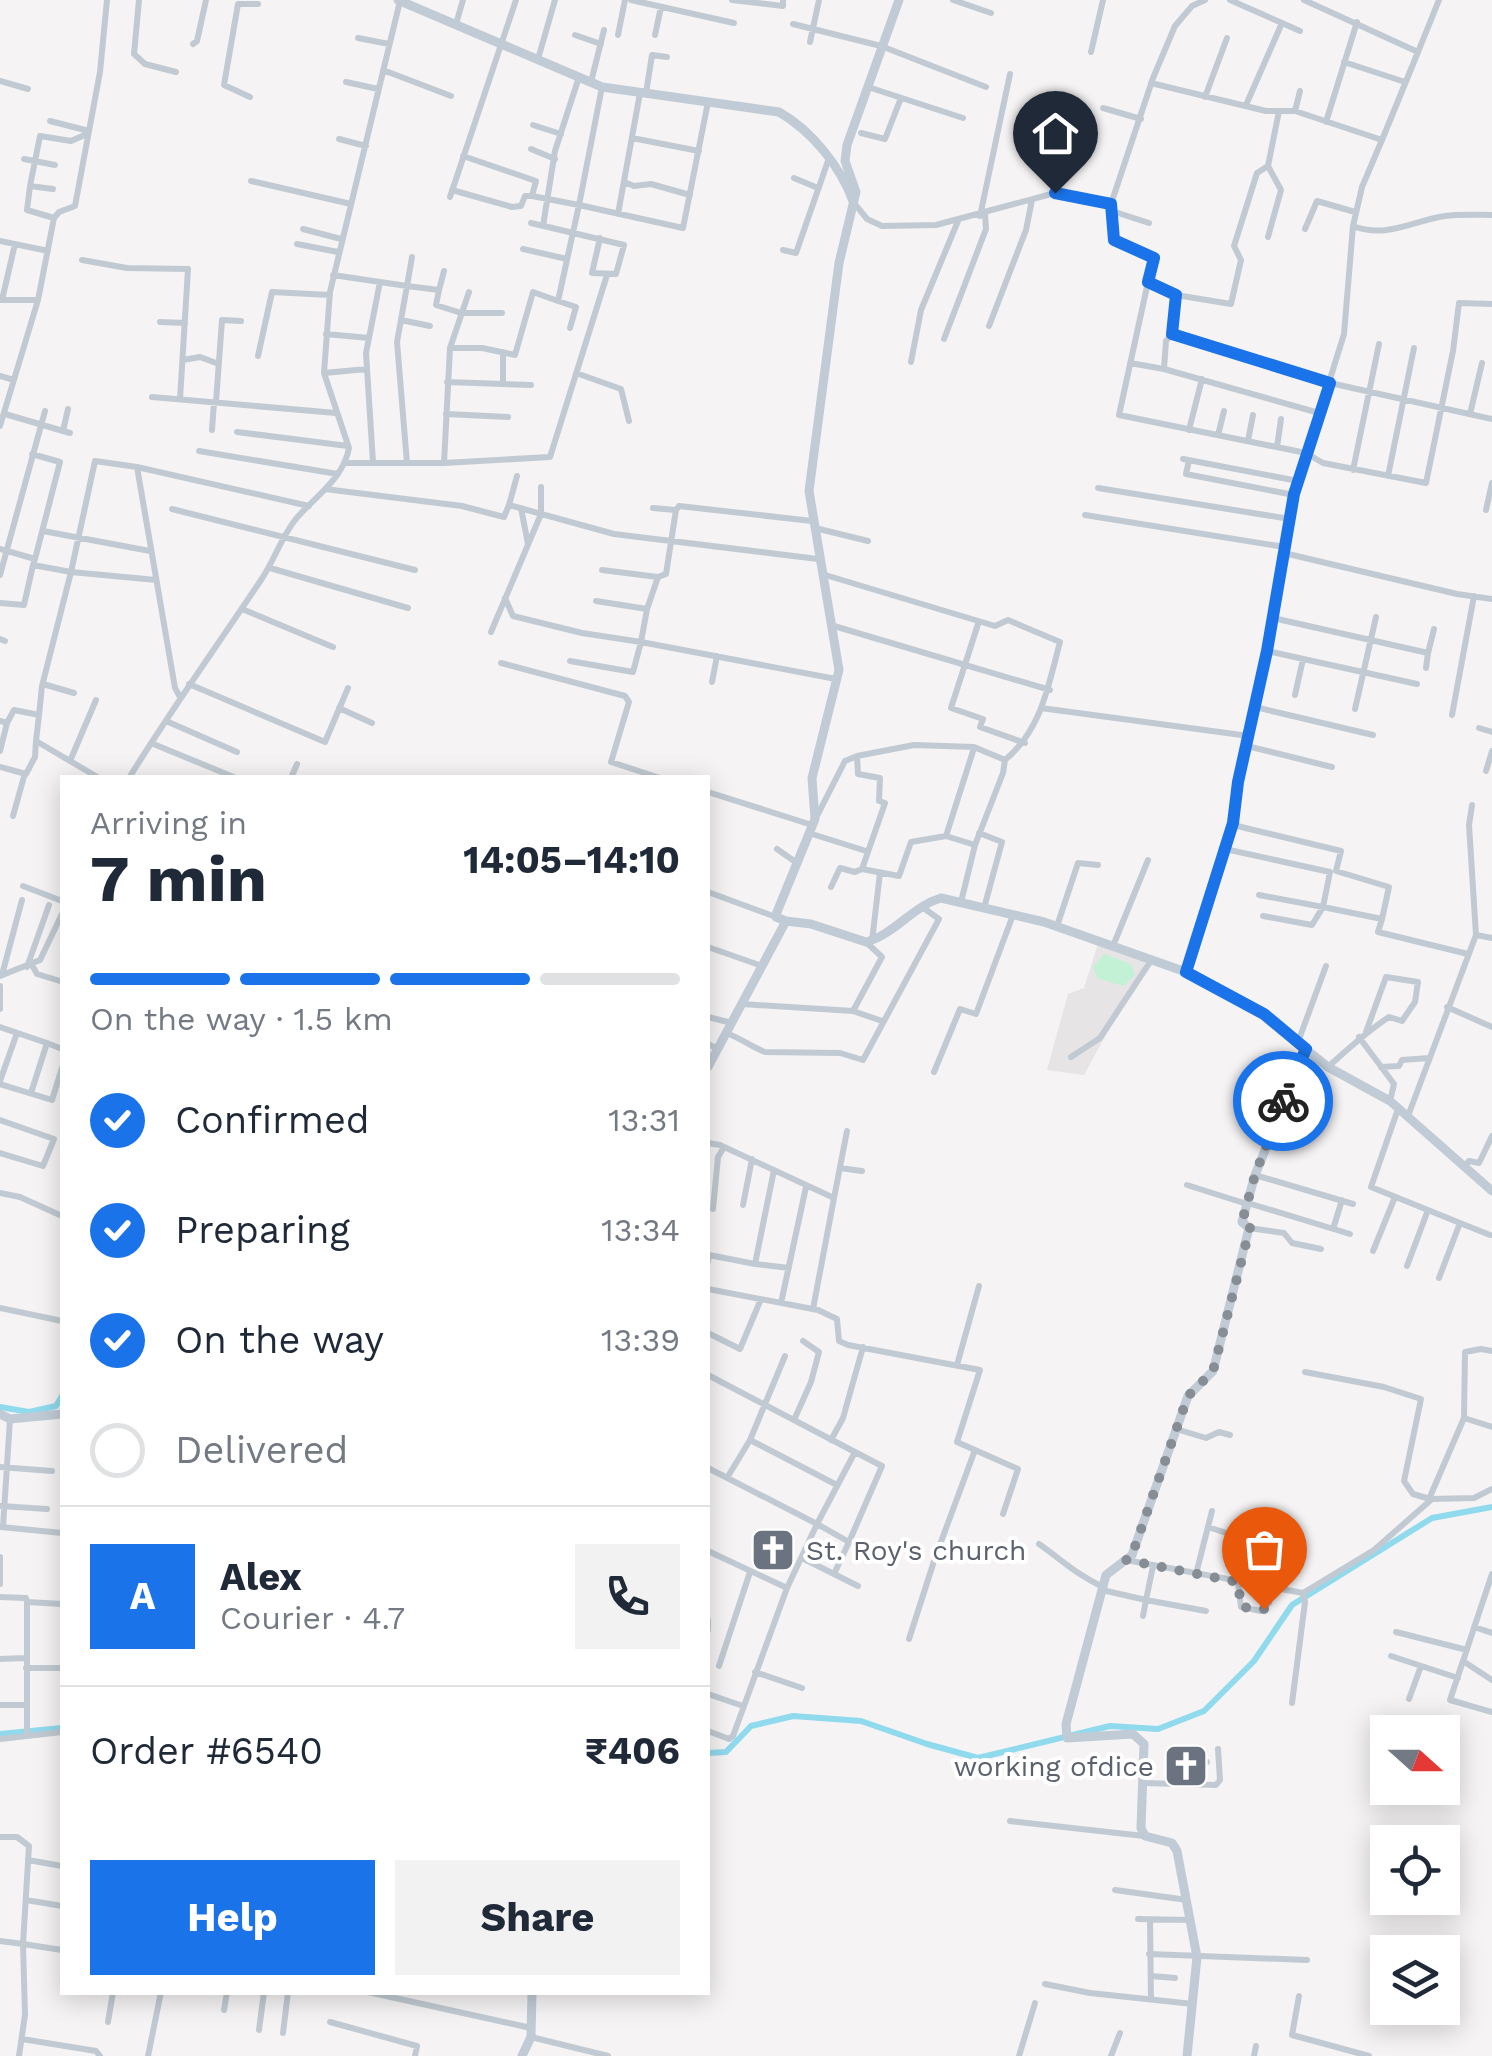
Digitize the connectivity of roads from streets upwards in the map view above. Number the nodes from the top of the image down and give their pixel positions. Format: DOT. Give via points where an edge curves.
graph roads {
  1 [pos="108,0"];
  2 [pos="138,0"];
  3 [pos="206,0"];
  4 [pos="399,0"];
  5 [pos="464,0"];
  6 [pos="516,0"];
  7 [pos="554,0"];
  8 [pos="628,0"];
  9 [pos="732,0"];
  10 [pos="782,0"];
  11 [pos="819,0"];
  12 [pos="900,0"];
  13 [pos="954,0"];
  14 [pos="1103,0"];
  15 [pos="1205,0"];
  16 [pos="1230,0"];
  17 [pos="1304,0"];
  18 [pos="1438,0"];
  19 [pos="259,5"];
  20 [pos="661,7"];
  21 [pos="991,13"];
  22 [pos="1358,22"];
  23 [pos="734,23"];
  24 [pos="1282,23"];
  25 [pos="793,24"];
  26 [pos="456,26"];
  27 [pos="813,29"];
  28 [pos="604,30"];
  29 [pos="1300,32"];
  30 [pos="655,34"];
  31 [pos="574,35"];
  32 [pos="618,36"];
  33 [pos="358,38"];
  34 [pos="1227,38"];
  35 [pos="810,42"];
  36 [pos="192,44"];
  37 [pos="390,44"];
  38 [pos="500,44"];
  39 [pos="601,44"];
  40 [pos="881,46"];
  41 [pos="1091,52"];
  42 [pos="1418,52"];
  43 [pos="667,58"];
  44 [pos="538,60"];
  45 [pos="1344,62"];
  46 [pos="383,70"];
  47 [pos="176,72"];
  48 [pos="1010,74"];
  49 [pos="579,77"];
  50 [pos="0,81"];
  51 [pos="346,82"];
  52 [pos="591,82"];
  53 [pos="1405,82"];
  54 [pos="1152,84"];
  55 [pos="602,86"];
  56 [pos="868,86"];
  57 [pos="986,86"];
  58 [pos="28,89"];
  59 [pos="378,89"];
  60 [pos="1300,90"];
  61 [pos="643,93"];
  62 [pos="250,96"];
  63 [pos="451,96"];
  64 [pos="1204,97"];
  65 [pos="901,98"];
  66 [pos="708,102"];
  67 [pos="1246,105"];
  68 [pos="1103,108"];
  69 [pos="1295,110"];
  70 [pos="1280,111"];
  71 [pos="963,118"];
  72 [pos="1141,120"];
  73 [pos="50,121"];
  74 [pos="1326,122"];
  75 [pos="533,125"];
  76 [pos="88,132"];
  77 [pos="561,134"];
  78 [pos="861,134"];
  79 [pos="340,138"];
  80 [pos="632,138"];
  81 [pos="1382,140"];
  82 [pos="366,146"];
  83 [pos="1063,146"];
  84 [pos="531,149"];
  85 [pos="698,151"];
  86 [pos="464,156"];
  87 [pos="828,158"];
  88 [pos="24,159"];
  89 [pos="554,159"];
  90 [pos="35,161"];
  91 [pos="55,165"];
  92 [pos="1268,166"];
  93 [pos="794,178"];
  94 [pos="250,181"];
  95 [pos="624,182"];
  96 [pos="30,186"];
  97 [pos="818,188"];
  98 [pos="53,189"];
  99 [pos="1055,193"];
  100 [pos="690,195"];
  101 [pos="532,196"];
  102 [pos="549,200"];
  103 [pos="1032,200"];
  104 [pos="352,204"];
  105 [pos="854,204"];
  106 [pos="579,205"];
  107 [pos="1111,208"];
  108 [pos="1355,212"];
  109 [pos="1492,214"];
  110 [pos="618,215"];
  111 [pos="982,215"];
  112 [pos="54,218"];
  113 [pos="958,220"];
  114 [pos="531,223"];
  115 [pos="1148,224"];
  116 [pos="543,226"];
  117 [pos="1352,226"];
  118 [pos="302,229"];
  119 [pos="1305,229"];
  120 [pos="573,232"];
  121 [pos="1268,237"];
  122 [pos="600,238"];
  123 [pos="341,239"];
  124 [pos="0,241"];
  125 [pos="14,244"];
  126 [pos="297,244"];
  127 [pos="523,250"];
  128 [pos="783,250"];
  129 [pos="48,251"];
  130 [pos="338,252"];
  131 [pos="412,258"];
  132 [pos="567,259"];
  133 [pos="82,260"];
  134 [pos="444,270"];
  135 [pos="333,275"];
  136 [pos="607,275"];
  137 [pos="380,282"];
  138 [pos="1148,282"];
  139 [pos="408,286"];
  140 [pos="439,290"];
  141 [pos="469,292"];
  142 [pos="330,294"];
  143 [pos="1176,295"];
  144 [pos="1,300"];
  145 [pos="38,300"];
  146 [pos="558,301"];
  147 [pos="1492,304"];
  148 [pos="462,313"];
  149 [pos="502,313"];
  150 [pos="401,320"];
  151 [pos="160,322"];
  152 [pos="242,322"];
  153 [pos="185,323"];
  154 [pos="430,326"];
  155 [pos="988,326"];
  156 [pos="570,328"];
  157 [pos="326,334"];
  158 [pos="1172,334"];
  159 [pos="368,338"];
  160 [pos="944,339"];
  161 [pos="1379,344"];
  162 [pos="450,348"];
  163 [pos="1414,348"];
  164 [pos="503,352"];
  165 [pos="258,356"];
  166 [pos="183,360"];
  167 [pos="911,362"];
  168 [pos="1130,363"];
  169 [pos="1482,363"];
  170 [pos="219,364"];
  171 [pos="367,369"];
  172 [pos="1164,369"];
  173 [pos="324,373"];
  174 [pos="576,373"];
  175 [pos="0,376"];
  176 [pos="14,380"];
  177 [pos="1202,380"];
  178 [pos="447,382"];
  179 [pos="1330,383"];
  180 [pos="503,384"];
  181 [pos="531,384"];
  182 [pos="1370,392"];
  183 [pos="152,397"];
  184 [pos="180,399"];
  185 [pos="1404,400"];
  186 [pos="215,402"];
  187 [pos="1441,408"];
  188 [pos="68,410"];
  189 [pos="44,411"];
  190 [pos="1224,411"];
  191 [pos="336,413"];
  192 [pos="1319,413"];
  193 [pos="4,414"];
  194 [pos="446,414"];
  195 [pos="1470,414"];
  196 [pos="1253,415"];
  197 [pos="508,417"];
  198 [pos="1282,419"];
  199 [pos="1492,419"];
  200 [pos="628,421"];
  201 [pos="41,425"];
  202 [pos="0,426"];
  203 [pos="212,430"];
  204 [pos="1189,430"];
  205 [pos="236,432"];
  206 [pos="1218,435"];
  207 [pos="1248,441"];
  208 [pos="348,446"];
  209 [pos="1277,447"];
  210 [pos="199,452"];
  211 [pos="1306,453"];
  212 [pos="32,454"];
  213 [pos="373,462"];
  214 [pos="344,463"];
  215 [pos="406,463"];
  216 [pos="444,463"];
  217 [pos="137,468"];
  218 [pos="1353,470"];
  219 [pos="339,474"];
  220 [pos="517,476"];
  221 [pos="1388,476"];
  222 [pos="1298,481"];
  223 [pos="1492,483"];
  224 [pos="541,487"];
  225 [pos="1098,488"];
  226 [pos="324,489"];
  227 [pos="1294,494"];
  228 [pos="509,505"];
  229 [pos="309,506"];
  230 [pos="521,508"];
  231 [pos="652,508"];
  232 [pos="172,509"];
  233 [pos="676,510"];
  234 [pos="1486,510"];
  235 [pos="542,514"];
  236 [pos="1085,515"];
  237 [pos="1290,519"];
  238 [pos="813,525"];
  239 [pos="43,531"];
  240 [pos="284,536"];
  241 [pos="78,538"];
  242 [pos="868,541"];
  243 [pos="673,542"];
  244 [pos="528,545"];
  245 [pos="3,550"];
  246 [pos="1285,550"];
  247 [pos="150,551"];
  248 [pos="818,559"];
  249 [pos="34,562"];
  250 [pos="270,568"];
  251 [pos="415,570"];
  252 [pos="602,570"];
  253 [pos="70,572"];
  254 [pos="821,573"];
  255 [pos="0,576"];
  256 [pos="658,578"];
  257 [pos="156,580"];
  258 [pos="1474,596"];
  259 [pos="506,598"];
  260 [pos="1492,599"];
  261 [pos="596,600"];
  262 [pos="0,602"];
  263 [pos="408,608"];
  264 [pos="242,609"];
  265 [pos="647,609"];
  266 [pos="1376,617"];
  267 [pos="1272,618"];
  268 [pos="980,621"];
  269 [pos="834,626"];
  270 [pos="1434,628"];
  271 [pos="491,632"];
  272 [pos="1370,640"];
  273 [pos="641,642"];
  274 [pos="332,647"];
  275 [pos="1267,651"];
  276 [pos="1428,653"];
  277 [pos="717,656"];
  278 [pos="1303,659"];
  279 [pos="570,661"];
  280 [pos="501,663"];
  281 [pos="964,665"];
  282 [pos="1426,668"];
  283 [pos="1363,673"];
  284 [pos="838,679"];
  285 [pos="712,682"];
  286 [pos="42,684"];
  287 [pos="189,684"];
  288 [pos="1417,684"];
  289 [pos="348,688"];
  290 [pos="1050,690"];
  291 [pos="74,693"];
  292 [pos="1295,695"];
  293 [pos="180,697"];
  294 [pos="96,700"];
  295 [pos="339,708"];
  296 [pos="1041,708"];
  297 [pos="1255,708"];
  298 [pos="1355,710"];
  299 [pos="39,715"];
  300 [pos="1452,715"];
  301 [pos="166,720"];
  302 [pos="4,722"];
  303 [pos="372,723"];
  304 [pos="1480,728"];
  305 [pos="1492,732"];
  306 [pos="1373,735"];
  307 [pos="1249,736"];
  308 [pos="36,741"];
  309 [pos="151,743"];
  310 [pos="1025,743"];
  311 [pos="1246,746"];
  312 [pos="974,747"];
  313 [pos="0,751"];
  314 [pos="1492,751"];
  315 [pos="237,752"];
  316 [pos="857,756"];
  317 [pos="1005,760"];
  318 [pos="70,761"];
  319 [pos="297,764"];
  320 [pos="0,766"];
  321 [pos="1332,766"];
  322 [pos="1486,771"];
  323 [pos="25,773"];
  324 [pos="94,775"];
  325 [pos="131,775"];
  326 [pos="229,775"];
  327 [pos="292,775"];
  328 [pos="651,775"];
  329 [pos="710,793"];
  330 [pos="1472,804"];
  331 [pos="13,816"];
  332 [pos="1232,825"];
  333 [pos="812,826"];
  334 [pos="980,834"];
  335 [pos="946,836"];
  336 [pos="975,844"];
  337 [pos="777,849"];
  338 [pos="1225,849"];
  339 [pos="866,852"];
  340 [pos="1148,860"];
  341 [pos="796,863"];
  342 [pos="1098,866"];
  343 [pos="862,870"];
  344 [pos="1333,872"];
  345 [pos="880,873"];
  346 [pos="22,886"];
  347 [pos="832,888"];
  348 [pos="710,893"];
  349 [pos="1259,895"];
  350 [pos="22,900"];
  351 [pos="60,900"];
  352 [pos="961,902"];
  353 [pos="48,905"];
  354 [pos="922,907"];
  355 [pos="1323,907"];
  356 [pos="984,908"];
  357 [pos="1013,915"];
  358 [pos="1263,916"];
  359 [pos="60,918"];
  360 [pos="781,919"];
  361 [pos="1382,919"];
  362 [pos="1057,926"];
  363 [pos="1476,935"];
  364 [pos="1492,938"];
  365 [pos="869,942"];
  366 [pos="1113,946"];
  367 [pos="710,947"];
  368 [pos="1468,954"];
  369 [pos="1152,960"];
  370 [pos="29,966"];
  371 [pos="762,966"];
  372 [pos="1326,966"];
  373 [pos="1186,972"];
  374 [pos="1,976"];
  375 [pos="60,980"];
  376 [pos="0,986"];
  377 [pos="742,1004"];
  378 [pos="1447,1007"];
  379 [pos="0,1009"];
  380 [pos="853,1011"];
  381 [pos="710,1018"];
  382 [pos="882,1021"];
  383 [pos="732,1023"];
  384 [pos="0,1027"];
  385 [pos="1492,1028"];
  386 [pos="17,1033"];
  387 [pos="726,1033"];
  388 [pos="1363,1035"];
  389 [pos="48,1044"];
  390 [pos="713,1046"];
  391 [pos="1302,1046"];
  392 [pos="60,1048"];
  393 [pos="1072,1057"];
  394 [pos="1429,1058"];
  395 [pos="1328,1067"];
  396 [pos="1381,1067"];
  397 [pos="934,1072"];
  398 [pos="60,1074"];
  399 [pos="0,1082"];
  400 [pos="31,1093"];
  401 [pos="1394,1105"];
  402 [pos="1408,1117"];
  403 [pos="0,1120"];
  404 [pos="847,1131"];
  405 [pos="1492,1136"];
  406 [pos="710,1144"];
  407 [pos="724,1147"];
  408 [pos="0,1153"];
  409 [pos="752,1159"];
  410 [pos="1464,1167"];
  411 [pos="840,1168"];
  412 [pos="774,1170"];
  413 [pos="862,1170"];
  414 [pos="1255,1175"];
  415 [pos="1186,1185"];
  416 [pos="806,1186"];
  417 [pos="1492,1191"];
  418 [pos="0,1193"];
  419 [pos="1395,1197"];
  420 [pos="834,1198"];
  421 [pos="1342,1200"];
  422 [pos="1248,1204"];
  423 [pos="1354,1204"];
  424 [pos="743,1205"];
  425 [pos="713,1208"];
  426 [pos="1428,1210"];
  427 [pos="60,1215"];
  428 [pos="1460,1223"];
  429 [pos="1250,1228"];
  430 [pos="1333,1228"];
  431 [pos="1350,1234"];
  432 [pos="1490,1235"];
  433 [pos="1321,1249"];
  434 [pos="1373,1252"];
  435 [pos="710,1255"];
  436 [pos="755,1264"];
  437 [pos="1407,1266"];
  438 [pos="789,1268"];
  439 [pos="1439,1278"];
  440 [pos="979,1286"];
  441 [pos="710,1289"];
  442 [pos="761,1299"];
  443 [pos="781,1303"];
  444 [pos="0,1308"];
  445 [pos="813,1309"];
  446 [pos="60,1321"];
  447 [pos="710,1334"];
  448 [pos="803,1341"];
  449 [pos="863,1347"];
  450 [pos="1492,1351"];
  451 [pos="785,1356"];
  452 [pos="957,1365"];
  453 [pos="1304,1372"];
  454 [pos="710,1376"];
  455 [pos="764,1405"];
  456 [pos="60,1414"];
  457 [pos="5,1416"];
  458 [pos="1464,1418"];
  459 [pos="794,1420"];
  460 [pos="1492,1426"];
  461 [pos="1176,1428"];
  462 [pos="1230,1435"];
  463 [pos="750,1440"];
  464 [pos="831,1440"];
  465 [pos="975,1450"];
  466 [pos="854,1452"];
  467 [pos="3,1467"];
  468 [pos="710,1469"];
  469 [pos="52,1472"];
  470 [pos="727,1478"];
  471 [pos="837,1485"];
  472 [pos="1492,1489"];
  473 [pos="1430,1499"];
  474 [pos="2,1506"];
  475 [pos="47,1508"];
  476 [pos="1212,1512"];
  477 [pos="1004,1514"];
  478 [pos="817,1524"];
  479 [pos="2,1527"];
  480 [pos="1208,1527"];
  481 [pos="60,1533"];
  482 [pos="1246,1539"];
  483 [pos="850,1542"];
  484 [pos="1039,1544"];
  485 [pos="1264,1545"];
  486 [pos="710,1552"];
  487 [pos="0,1557"];
  488 [pos="802,1558"];
  489 [pos="1126,1560"];
  490 [pos="1153,1566"];
  491 [pos="750,1572"];
  492 [pos="834,1574"];
  493 [pos="1196,1574"];
  494 [pos="1492,1574"];
  495 [pos="1236,1581"];
  496 [pos="0,1584"];
  497 [pos="858,1586"];
  498 [pos="787,1588"];
  499 [pos="1103,1589"];
  500 [pos="1304,1596"];
  501 [pos="0,1597"];
  502 [pos="1146,1600"];
  503 [pos="27,1602"];
  504 [pos="1269,1603"];
  505 [pos="60,1604"];
  506 [pos="1206,1611"];
  507 [pos="1143,1616"];
  508 [pos="1474,1627"];
  509 [pos="1396,1632"];
  510 [pos="1492,1633"];
  511 [pos="909,1638"];
  512 [pos="1466,1650"];
  513 [pos="1390,1656"];
  514 [pos="26,1658"];
  515 [pos="0,1659"];
  516 [pos="1463,1661"];
  517 [pos="719,1666"];
  518 [pos="1420,1666"];
  519 [pos="26,1668"];
  520 [pos="60,1668"];
  521 [pos="755,1672"];
  522 [pos="1458,1678"];
  523 [pos="1492,1680"];
  524 [pos="802,1688"];
  525 [pos="710,1695"];
  526 [pos="1410,1699"];
  527 [pos="1292,1702"];
  528 [pos="0,1705"];
  529 [pos="26,1705"];
  530 [pos="743,1706"];
  531 [pos="1492,1712"];
  532 [pos="60,1732"];
  533 [pos="710,1733"];
  534 [pos="28,1736"];
  535 [pos="0,1738"];
  536 [pos="1218,1749"];
  537 [pos="1207,1762"];
  538 [pos="1142,1782"];
  539 [pos="1178,1784"];
  540 [pos="1010,1821"];
  541 [pos="1145,1836"];
  542 [pos="0,1837"];
  543 [pos="28,1860"];
  544 [pos="60,1866"];
  545 [pos="1115,1890"];
  546 [pos="26,1900"];
  547 [pos="1186,1900"];
  548 [pos="60,1906"];
  549 [pos="1138,1919"];
  550 [pos="1150,1920"];
  551 [pos="1190,1920"];
  552 [pos="0,1941"];
  553 [pos="23,1944"];
  554 [pos="60,1950"];
  555 [pos="1149,1954"];
  556 [pos="1198,1958"];
  557 [pos="1307,1960"];
  558 [pos="1151,1976"];
  559 [pos="1175,1978"];
  560 [pos="1046,1984"];
  561 [pos="112,1995"];
  562 [pos="161,1995"];
  563 [pos="226,1995"];
  564 [pos="264,1995"];
  565 [pos="288,1995"];
  566 [pos="380,1995"];
  567 [pos="532,1995"];
  568 [pos="1299,1996"];
  569 [pos="1151,2000"];
  570 [pos="1035,2002"];
  571 [pos="1194,2004"];
  572 [pos="224,2010"];
  573 [pos="108,2022"];
  574 [pos="330,2022"];
  575 [pos="259,2030"];
  576 [pos="283,2033"];
  577 [pos="532,2033"];
  578 [pos="1120,2033"];
  579 [pos="22,2039"];
  580 [pos="1326,2045"];
  581 [pos="68,2046"];
  582 [pos="1256,2046"];
  583 [pos="20,2056"];
  584 [pos="66,2056"];
  585 [pos="100,2056"];
  586 [pos="148,2056"];
  587 [pos="414,2056"];
  588 [pos="522,2056"];
  589 [pos="608,2056"];
  590 [pos="1019,2056"];
  591 [pos="1112,2056"];
  592 [pos="1187,2056"];
  593 [pos="1254,2056"];
  594 [pos="1324,2056"];
  595 [pos="1370,2056"];
  1 -- 76 [label="street"];
  2 -- 47 [label="street" via="134,54"];
  3 -- 36 [label="street"];
  4 -- 26 [label="street"];
  4 -- 37 [label="street"];
  5 -- 26 [label="street"];
  6 -- 38 [label="street"];
  7 -- 44 [label="street"];
  8 -- 20 [label="street"];
  8 -- 32 [label="street"];
  9 -- 10 [label="street" via="783,6"];
  11 -- 27 [label="street"];
  12 -- 40 [label="street"];
  13 -- 21 [label="street"];
  14 -- 41 [label="street"];
  15 -- 54 [label="street" via="1175,26"];
  16 -- 24 [label="street"];
  17 -- 22 [label="street"];
  18 -- 42 [label="street"];
  19 -- 62 [label="street" via="238,4 224,85"];
  20 -- 23 [label="street"];
  20 -- 30 [label="street"];
  22 -- 42 [label="street"];
  22 -- 45 [label="street"];
  24 -- 29 [label="street"];
  24 -- 67 [label="street"];
  25 -- 27 [label="street"];
  26 -- 38 [label="street"];
  27 -- 35 [label="street"];
  27 -- 40 [label="street"];
  28 -- 39 [label="street"];
  31 -- 39 [label="street"];
  33 -- 37 [label="street"];
  34 -- 64 [label="street"];
  37 -- 46 [label="street"];
  38 -- 44 [label="street"];
  38 -- 86 [label="street"];
  39 -- 52 [label="street"];
  40 -- 56 [label="street"];
  40 -- 57 [label="street"];
  42 -- 53 [label="street"];
  43 -- 61 [label="street" via="652,55"];
  44 -- 49 [label="street"];
  45 -- 53 [label="street"];
  45 -- 74 [label="street"];
  46 -- 59 [label="street"];
  46 -- 63 [label="street"];
  48 -- 111 [label="street"];
  49 -- 52 [label="street"];
  49 -- 77 [label="street"];
  50 -- 58 [label="street"];
  51 -- 59 [label="street"];
  52 -- 55 [label="street"];
  53 -- 81 [label="street"];
  54 -- 64 [label="street"];
  54 -- 72 [label="street"];
  55 -- 61 [label="street"];
  55 -- 106 [label="street"];
  56 -- 65 [label="street"];
  56 -- 105 [label="street" via="845,161"];
  59 -- 82 [label="street"];
  60 -- 69 [label="street"];
  61 -- 66 [label="street"];
  61 -- 80 [label="street"];
  64 -- 67 [label="street"];
  65 -- 71 [label="street"];
  65 -- 78 [label="street" via="885,139"];
  66 -- 85 [label="street"];
  66 -- 87 [label="street" via="779,112"];
  67 -- 70 [label="street"];
  68 -- 72 [label="street"];
  69 -- 70 [label="street"];
  69 -- 74 [label="street"];
  70 -- 92 [label="street"];
  72 -- 107 [label="street"];
  73 -- 76 [label="street"];
  74 -- 81 [label="street"];
  75 -- 77 [label="street"];
  76 -- 90 [label="street" via="71,141 40,136"];
  76 -- 112 [label="street" via="75,206"];
  77 -- 89 [label="street"];
  79 -- 82 [label="street"];
  80 -- 85 [label="street"];
  80 -- 95 [label="street"];
  81 -- 108 [label="street"];
  82 -- 104 [label="street"];
  83 -- 99 [label="street"];
  84 -- 89 [label="street"];
  85 -- 100 [label="street"];
  86 -- 101 [label="street" via="536,181"];
  86 -- 101 [label="street" via="451,193 512,207"];
  87 -- 97 [label="street"];
  87 -- 105 [label="street" via="842,172"];
  88 -- 90 [label="street"];
  89 -- 102 [label="street"];
  90 -- 91 [label="street"];
  90 -- 96 [label="street"];
  92 -- 121 [label="street" via="1280,190"];
  92 -- 143 [label="street" via="1257,173 1234,246 1240,260 1231,304"];
  93 -- 97 [label="street"];
  94 -- 104 [label="street"];
  95 -- 100 [label="street"];
  95 -- 110 [label="street"];
  96 -- 98 [label="street"];
  96 -- 112 [label="street" via="27,210"];
  97 -- 128 [label="street" via="796,252"];
  99 -- 103 [label="street"];
  99 -- 107 [label="street"];
  100 -- 110 [label="street" via="684,228"];
  101 -- 102 [label="street"];
  102 -- 106 [label="street"];
  102 -- 116 [label="street"];
  103 -- 111 [label="street"];
  103 -- 155 [label="street"];
  104 -- 123 [label="street"];
  105 -- 113 [label="street" via="882,226"];
  105 -- 238 [label="street" via="839,263 809,491"];
  106 -- 110 [label="street"];
  106 -- 120 [label="street"];
  107 -- 115 [label="street"];
  107 -- 138 [label="street" via="1114,240 1154,258"];
  108 -- 117 [label="street"];
  108 -- 119 [label="street" via="1317,201"];
  109 -- 117 [label="street" via="1441,216 1381,231"];
  111 -- 113 [label="street"];
  111 -- 160 [label="street" via="986,228"];
  112 -- 129 [label="street"];
  113 -- 167 [label="street" via="921,310"];
  114 -- 116 [label="street"];
  116 -- 120 [label="street"];
  117 -- 179 [label="street" via="1344,334"];
  118 -- 123 [label="street"];
  120 -- 122 [label="street"];
  120 -- 132 [label="street"];
  122 -- 136 [label="street" via="592,274"];
  122 -- 136 [label="street" via="624,245 616,274"];
  123 -- 130 [label="street"];
  124 -- 125 [label="street"];
  125 -- 129 [label="street"];
  125 -- 144 [label="street"];
  126 -- 130 [label="street"];
  127 -- 132 [label="street"];
  129 -- 145 [label="street"];
  130 -- 135 [label="street"];
  131 -- 139 [label="street"];
  132 -- 146 [label="street"];
  133 -- 153 [label="street" via="188,269"];
  134 -- 140 [label="street"];
  135 -- 137 [label="street"];
  135 -- 142 [label="street"];
  136 -- 174 [label="street"];
  137 -- 139 [label="street"];
  137 -- 159 [label="street"];
  138 -- 143 [label="street"];
  138 -- 168 [label="street"];
  139 -- 140 [label="street"];
  139 -- 150 [label="street"];
  140 -- 148 [label="street" via="436,305"];
  141 -- 148 [label="street"];
  142 -- 157 [label="street"];
  142 -- 165 [label="street" via="272,292"];
  143 -- 158 [label="street"];
  144 -- 145 [label="street"];
  145 -- 176 [label="street"];
  146 -- 156 [label="street" via="576,307"];
  146 -- 164 [label="street" via="533,292 514,355"];
  147 -- 187 [label="street" via="1459,302"];
  148 -- 149 [label="street"];
  148 -- 162 [label="street"];
  150 -- 154 [label="street"];
  150 -- 215 [label="street" via="396,342"];
  151 -- 153 [label="street"];
  152 -- 170 [label="street" via="222,320"];
  153 -- 166 [label="street"];
  157 -- 159 [label="street"];
  157 -- 173 [label="street"];
  158 -- 172 [label="street"];
  158 -- 179 [label="street"];
  159 -- 171 [label="street"];
  161 -- 182 [label="street"];
  162 -- 164 [label="street"];
  162 -- 178 [label="street"];
  163 -- 185 [label="street"];
  164 -- 180 [label="street"];
  166 -- 170 [label="street" via="200,356"];
  166 -- 184 [label="street"];
  168 -- 172 [label="street"];
  168 -- 204 [label="street" via="1119,416"];
  169 -- 195 [label="street"];
  170 -- 186 [label="street"];
  171 -- 173 [label="street"];
  171 -- 213 [label="street"];
  172 -- 177 [label="street"];
  173 -- 191 [label="street"];
  174 -- 200 [label="street" via="621,389"];
  174 -- 216 [label="street" via="550,457"];
  175 -- 176 [label="street"];
  176 -- 193 [label="street"];
  177 -- 192 [label="street"];
  177 -- 204 [label="street"];
  178 -- 180 [label="street"];
  178 -- 194 [label="street"];
  179 -- 182 [label="street"];
  179 -- 192 [label="street"];
  180 -- 181 [label="street"];
  182 -- 185 [label="street"];
  182 -- 218 [label="street"];
  183 -- 184 [label="street"];
  184 -- 186 [label="street"];
  185 -- 187 [label="street"];
  185 -- 221 [label="street"];
  186 -- 191 [label="street"];
  186 -- 203 [label="street"];
  187 -- 195 [label="street"];
  187 -- 221 [label="street" via="1426,483"];
  188 -- 201 [label="street" via="66,432"];
  189 -- 201 [label="street"];
  190 -- 206 [label="street"];
  191 -- 208 [label="street"];
  192 -- 211 [label="street"];
  193 -- 201 [label="street"];
  193 -- 202 [label="street"];
  194 -- 197 [label="street"];
  194 -- 216 [label="street"];
  195 -- 199 [label="street"];
  196 -- 207 [label="street"];
  198 -- 209 [label="street"];
  201 -- 212 [label="street"];
  204 -- 206 [label="street"];
  205 -- 208 [label="street"];
  206 -- 207 [label="street"];
  207 -- 209 [label="street"];
  208 -- 214 [label="street"];
  209 -- 211 [label="street"];
  210 -- 219 [label="street"];
  211 -- 218 [label="street"];
  211 -- 222 [label="street"];
  212 -- 239 [label="street" via="60,462"];
  212 -- 245 [label="street"];
  213 -- 214 [label="street"];
  213 -- 215 [label="street"];
  214 -- 219 [label="street"];
  215 -- 216 [label="street"];
  217 -- 229 [label="street"];
  217 -- 241 [label="street" via="95,461"];
  217 -- 247 [label="street"];
  218 -- 221 [label="street"];
  219 -- 226 [label="street"];
  220 -- 228 [label="street"];
  222 -- 227 [label="street"];
  222 -- 227 [label="street" via="1186,459 1186,474"];
  223 -- 234 [label="street"];
  224 -- 235 [label="street"];
  225 -- 237 [label="street"];
  226 -- 228 [label="street" via="504,516"];
  226 -- 229 [label="street"];
  227 -- 237 [label="street"];
  228 -- 230 [label="street"];
  229 -- 240 [label="street"];
  230 -- 235 [label="street"];
  230 -- 244 [label="street"];
  231 -- 233 [label="street"];
  232 -- 240 [label="street"];
  233 -- 238 [label="street"];
  233 -- 243 [label="street"];
  235 -- 243 [label="street"];
  235 -- 244 [label="street"];
  236 -- 246 [label="street"];
  237 -- 246 [label="street"];
  238 -- 242 [label="street"];
  238 -- 248 [label="street"];
  239 -- 241 [label="street"];
  239 -- 249 [label="street"];
  240 -- 250 [label="street"];
  240 -- 251 [label="street"];
  241 -- 247 [label="street"];
  241 -- 253 [label="street"];
  243 -- 248 [label="street"];
  243 -- 256 [label="street" via="668,572"];
  244 -- 259 [label="street"];
  245 -- 249 [label="street"];
  245 -- 255 [label="street"];
  246 -- 258 [label="street"];
  246 -- 267 [label="street"];
  247 -- 257 [label="street"];
  248 -- 254 [label="street"];
  249 -- 253 [label="street"];
  249 -- 262 [label="street" via="24,606"];
  250 -- 263 [label="street"];
  250 -- 264 [label="street"];
  252 -- 256 [label="street"];
  253 -- 257 [label="street"];
  253 -- 286 [label="street"];
  254 -- 268 [label="street"];
  254 -- 269 [label="street"];
  256 -- 265 [label="street"];
  257 -- 293 [label="street"];
  258 -- 260 [label="street"];
  258 -- 300 [label="street"];
  259 -- 271 [label="street"];
  259 -- 273 [label="street" via="513,616"];
  261 -- 265 [label="street"];
  264 -- 274 [label="street"];
  264 -- 287 [label="street"];
  265 -- 273 [label="street"];
  266 -- 272 [label="street"];
  267 -- 272 [label="street"];
  267 -- 275 [label="street"];
  268 -- 281 [label="street"];
  268 -- 290 [label="street" via="995,626 1008,620 1060,642"];
  269 -- 281 [label="street"];
  269 -- 284 [label="street"];
  270 -- 276 [label="street"];
  272 -- 276 [label="street"];
  272 -- 283 [label="street"];
  273 -- 277 [label="street"];
  273 -- 279 [label="street" via="633,672"];
  275 -- 278 [label="street"];
  275 -- 297 [label="street"];
  276 -- 282 [label="street"];
  277 -- 284 [label="street"];
  277 -- 285 [label="street"];
  278 -- 283 [label="street"];
  278 -- 292 [label="street"];
  280 -- 328 [label="street" via="625,696 629,702 611,762"];
  281 -- 290 [label="street"];
  281 -- 310 [label="street" via="951,708"];
  283 -- 288 [label="street"];
  283 -- 298 [label="street"];
  284 -- 333 [label="street" via="812,778"];
  286 -- 291 [label="street"];
  286 -- 299 [label="street"];
  287 -- 293 [label="street"];
  287 -- 295 [label="street" via="325,742"];
  289 -- 295 [label="street"];
  290 -- 296 [label="street"];
  293 -- 301 [label="street"];
  294 -- 318 [label="street"];
  295 -- 303 [label="street"];
  296 -- 307 [label="street"];
  296 -- 310 [label="street"];
  297 -- 306 [label="street"];
  297 -- 307 [label="street"];
  299 -- 302 [label="street" via="14,710"];
  299 -- 308 [label="street"];
  301 -- 309 [label="street"];
  301 -- 315 [label="street"];
  302 -- 313 [label="street"];
  304 -- 305 [label="street"];
  307 -- 311 [label="street"];
  308 -- 318 [label="street"];
  308 -- 323 [label="street"];
  309 -- 325 [label="street"];
  309 -- 326 [label="street"];
  310 -- 317 [label="street"];
  311 -- 321 [label="street"];
  311 -- 332 [label="street"];
  312 -- 316 [label="street" via="914,745"];
  312 -- 317 [label="street"];
  312 -- 335 [label="street"];
  314 -- 322 [label="street"];
  316 -- 333 [label="street" via="845,762"];
  316 -- 339 [label="street" via="858,774 880,778 879,801 886,804"];
  317 -- 334 [label="street"];
  318 -- 324 [label="street"];
  319 -- 327 [label="street"];
  320 -- 323 [label="street"];
  323 -- 331 [label="street"];
  329 -- 333 [label="street"];
  330 -- 363 [label="street"];
  332 -- 338 [label="street"];
  332 -- 344 [label="street" via="1341,851"];
  333 -- 339 [label="street"];
  333 -- 341 [label="street"];
  334 -- 336 [label="street"];
  334 -- 356 [label="street" via="1002,842"];
  335 -- 336 [label="street"];
  335 -- 345 [label="street" via="911,842 898,876"];
  336 -- 352 [label="street"];
  337 -- 341 [label="street"];
  338 -- 344 [label="street"];
  338 -- 373 [label="street"];
  339 -- 343 [label="street"];
  340 -- 366 [label="street"];
  341 -- 360 [label="street"];
  342 -- 362 [label="street" via="1078,863"];
  343 -- 345 [label="street"];
  343 -- 347 [label="street" via="840,868"];
  344 -- 355 [label="street"];
  344 -- 361 [label="street" via="1389,887"];
  345 -- 365 [label="street"];
  346 -- 351 [label="street"];
  348 -- 360 [label="street"];
  349 -- 355 [label="street"];
  350 -- 374 [label="street"];
  352 -- 354 [label="street" via="941,898"];
  352 -- 356 [label="street"];
  353 -- 370 [label="street"];
  354 -- 365 [label="street"];
  354 -- 382 [label="street" via="939,919"];
  355 -- 358 [label="street" via="1312,925"];
  355 -- 361 [label="street"];
  356 -- 357 [label="street"];
  357 -- 362 [label="street"];
  357 -- 397 [label="street" via="976,1014 960,1009"];
  359 -- 370 [label="street" via="40,960"];
  360 -- 365 [label="street"];
  360 -- 371 [label="street"];
  361 -- 368 [label="street" via="1378,932"];
  362 -- 366 [label="street"];
  363 -- 364 [label="street"];
  363 -- 368 [label="street"];
  365 -- 380 [label="street" via="882,956"];
  366 -- 369 [label="street"];
  367 -- 371 [label="street"];
  368 -- 378 [label="street"];
  369 -- 373 [label="street"];
  369 -- 393 [label="street" via="1100,1038"];
  370 -- 374 [label="street"];
  370 -- 375 [label="street"];
  371 -- 377 [label="street"];
  372 -- 391 [label="street"];
  373 -- 391 [label="street" via="1264,1014"];
  376 -- 379 [label="street"];
  377 -- 380 [label="street"];
  377 -- 383 [label="street"];
  378 -- 385 [label="street"];
  378 -- 394 [label="street"];
  380 -- 382 [label="street"];
  381 -- 383 [label="street"];
  382 -- 387 [label="street" via="863,1060 840,1052 765,1052"];
  383 -- 387 [label="street"];
  384 -- 386 [label="street"];
  386 -- 389 [label="street"];
  386 -- 399 [label="street"];
  387 -- 390 [label="street"];
  388 -- 388 [label="street" via="1386,977 1418,982 1402,1022 1389,1018"];
  388 -- 395 [label="street"];
  388 -- 396 [label="street"];
  389 -- 392 [label="street"];
  389 -- 400 [label="street"];
  391 -- 395 [label="street"];
  391 -- 414 [label="street"];
  394 -- 396 [label="street"];
  394 -- 402 [label="street"];
  395 -- 401 [label="street"];
  396 -- 401 [label="street" via="1394,1084"];
  398 -- 400 [label="street" via="52,1100"];
  399 -- 400 [label="street"];
  401 -- 402 [label="street"];
  401 -- 419 [label="street" via="1371,1187"];
  402 -- 410 [label="street"];
  403 -- 408 [label="street" via="54,1139 43,1166"];
  404 -- 411 [label="street"];
  405 -- 410 [label="street" via="1481,1162"];
  406 -- 407 [label="street"];
  407 -- 409 [label="street"];
  407 -- 425 [label="street"];
  409 -- 412 [label="street"];
  409 -- 424 [label="street"];
  410 -- 417 [label="street"];
  411 -- 413 [label="street"];
  411 -- 420 [label="street"];
  412 -- 416 [label="street"];
  412 -- 436 [label="street"];
  414 -- 421 [label="street"];
  414 -- 422 [label="street"];
  415 -- 422 [label="street"];
  416 -- 420 [label="street"];
  416 -- 438 [label="street"];
  418 -- 427 [label="street"];
  419 -- 426 [label="street"];
  419 -- 434 [label="street"];
  420 -- 445 [label="street"];
  421 -- 423 [label="street"];
  421 -- 430 [label="street"];
  422 -- 429 [label="street" via="1242,1222"];
  422 -- 430 [label="street"];
  426 -- 428 [label="street"];
  426 -- 437 [label="street"];
  428 -- 432 [label="street"];
  428 -- 439 [label="street"];
  429 -- 433 [label="street"];
  429 -- 461 [label="street" via="1213,1371 1188,1396"];
  430 -- 431 [label="street"];
  435 -- 436 [label="street"];
  436 -- 438 [label="street"];
  438 -- 443 [label="street"];
  440 -- 452 [label="street"];
  441 -- 442 [label="street"];
  442 -- 443 [label="street"];
  442 -- 447 [label="street" via="740,1349"];
  443 -- 445 [label="street"];
  444 -- 446 [label="street"];
  445 -- 449 [label="street" via="837,1320 842,1344"];
  448 -- 459 [label="street" via="818,1352"];
  449 -- 452 [label="street"];
  449 -- 464 [label="street"];
  450 -- 458 [label="street" via="1465,1352"];
  451 -- 455 [label="street"];
  452 -- 465 [label="street" via="980,1370 957,1442"];
  453 -- 473 [label="street" via="1421,1400 1404,1481 1413,1494"];
  454 -- 455 [label="street"];
  455 -- 459 [label="street"];
  455 -- 463 [label="street"];
  456 -- 457 [label="street"];
  457 -- 467 [label="street"];
  458 -- 460 [label="street"];
  458 -- 473 [label="street"];
  459 -- 464 [label="street"];
  461 -- 462 [label="street" via="1206,1438"];
  461 -- 489 [label="street"];
  463 -- 470 [label="street"];
  463 -- 471 [label="street"];
  464 -- 466 [label="street"];
  465 -- 477 [label="street" via="1018,1469"];
  465 -- 511 [label="street"];
  466 -- 471 [label="street"];
  466 -- 483 [label="street" via="882,1470"];
  467 -- 469 [label="street"];
  467 -- 474 [label="street"];
  468 -- 470 [label="street"];
  470 -- 478 [label="street"];
  471 -- 478 [label="street"];
  472 -- 473 [label="street" via="1474,1498"];
  473 -- 500 [label="street" via="1374,1550"];
  474 -- 475 [label="street"];
  474 -- 479 [label="street"];
  476 -- 480 [label="street"];
  478 -- 483 [label="street"];
  478 -- 488 [label="street"];
  479 -- 481 [label="street"];
  480 -- 482 [label="street"];
  480 -- 493 [label="street"];
  482 -- 485 [label="street"];
  482 -- 495 [label="street"];
  483 -- 492 [label="street"];
  484 -- 499 [label="street"];
  486 -- 491 [label="street"];
  487 -- 496 [label="street"];
  488 -- 492 [label="street"];
  488 -- 498 [label="street"];
  489 -- 490 [label="street"];
  489 -- 499 [label="street" via="1106,1575"];
  490 -- 493 [label="street"];
  490 -- 502 [label="street"];
  491 -- 498 [label="street"];
  491 -- 517 [label="street"];
  492 -- 497 [label="street"];
  493 -- 495 [label="street"];
  494 -- 508 [label="street"];
  495 -- 500 [label="street"];
  495 -- 504 [label="street" via="1241,1607 1261,1611"];
  498 -- 521 [label="street"];
  499 -- 502 [label="street"];
  499 -- 538 [label="street" via="1066,1738 1140,1738"];
  500 -- 527 [label="street"];
  501 -- 503 [label="street"];
  502 -- 506 [label="street"];
  502 -- 507 [label="street"];
  503 -- 505 [label="street"];
  503 -- 514 [label="street"];
  508 -- 510 [label="street"];
  508 -- 512 [label="street"];
  509 -- 512 [label="street"];
  512 -- 516 [label="street"];
  513 -- 518 [label="street"];
  514 -- 515 [label="street"];
  514 -- 519 [label="street"];
  516 -- 522 [label="street"];
  516 -- 523 [label="street"];
  518 -- 522 [label="street"];
  518 -- 526 [label="street"];
  519 -- 520 [label="street"];
  519 -- 529 [label="street"];
  521 -- 524 [label="street"];
  521 -- 530 [label="street"];
  522 -- 531 [label="street" via="1450,1700"];
  525 -- 530 [label="street"];
  528 -- 529 [label="street"];
  529 -- 534 [label="street"];
  530 -- 533 [label="street" via="733,1736"];
  532 -- 534 [label="street"];
  534 -- 535 [label="street"];
  536 -- 539 [label="street" via="1216,1785"];
  537 -- 539 [label="street" via="1182,1761"];
  538 -- 539 [label="street"];
  538 -- 541 [label="street"];
  540 -- 541 [label="street"];
  541 -- 547 [label="street" via="1172,1843 1178,1852"];
  542 -- 543 [label="street" via="17,1837 29,1846"];
  543 -- 544 [label="street"];
  543 -- 546 [label="street"];
  545 -- 547 [label="street"];
  546 -- 548 [label="street"];
  546 -- 553 [label="street"];
  547 -- 551 [label="street"];
  549 -- 550 [label="street"];
  550 -- 551 [label="street"];
  550 -- 555 [label="street"];
  551 -- 556 [label="street"];
  552 -- 553 [label="street"];
  553 -- 554 [label="street"];
  553 -- 579 [label="street"];
  555 -- 556 [label="street"];
  555 -- 558 [label="street"];
  556 -- 557 [label="street"];
  556 -- 571 [label="street"];
  558 -- 559 [label="street"];
  558 -- 569 [label="street"];
  560 -- 569 [label="street"];
  561 -- 573 [label="street"];
  562 -- 586 [label="street"];
  563 -- 572 [label="street"];
  564 -- 575 [label="street"];
  565 -- 576 [label="street"];
  566 -- 577 [label="street"];
  567 -- 577 [label="street"];
  568 -- 580 [label="street" via="1292,2035"];
  569 -- 571 [label="street"];
  570 -- 590 [label="street"];
  571 -- 592 [label="street"];
  574 -- 587 [label="street" via="418,2046"];
  577 -- 588 [label="street"];
  577 -- 589 [label="street"];
  578 -- 591 [label="street"];
  579 -- 581 [label="street"];
  579 -- 583 [label="street"];
  580 -- 594 [label="street"];
  580 -- 595 [label="street"];
  581 -- 584 [label="street"];
  581 -- 585 [label="street"];
  582 -- 593 [label="street"];
}
